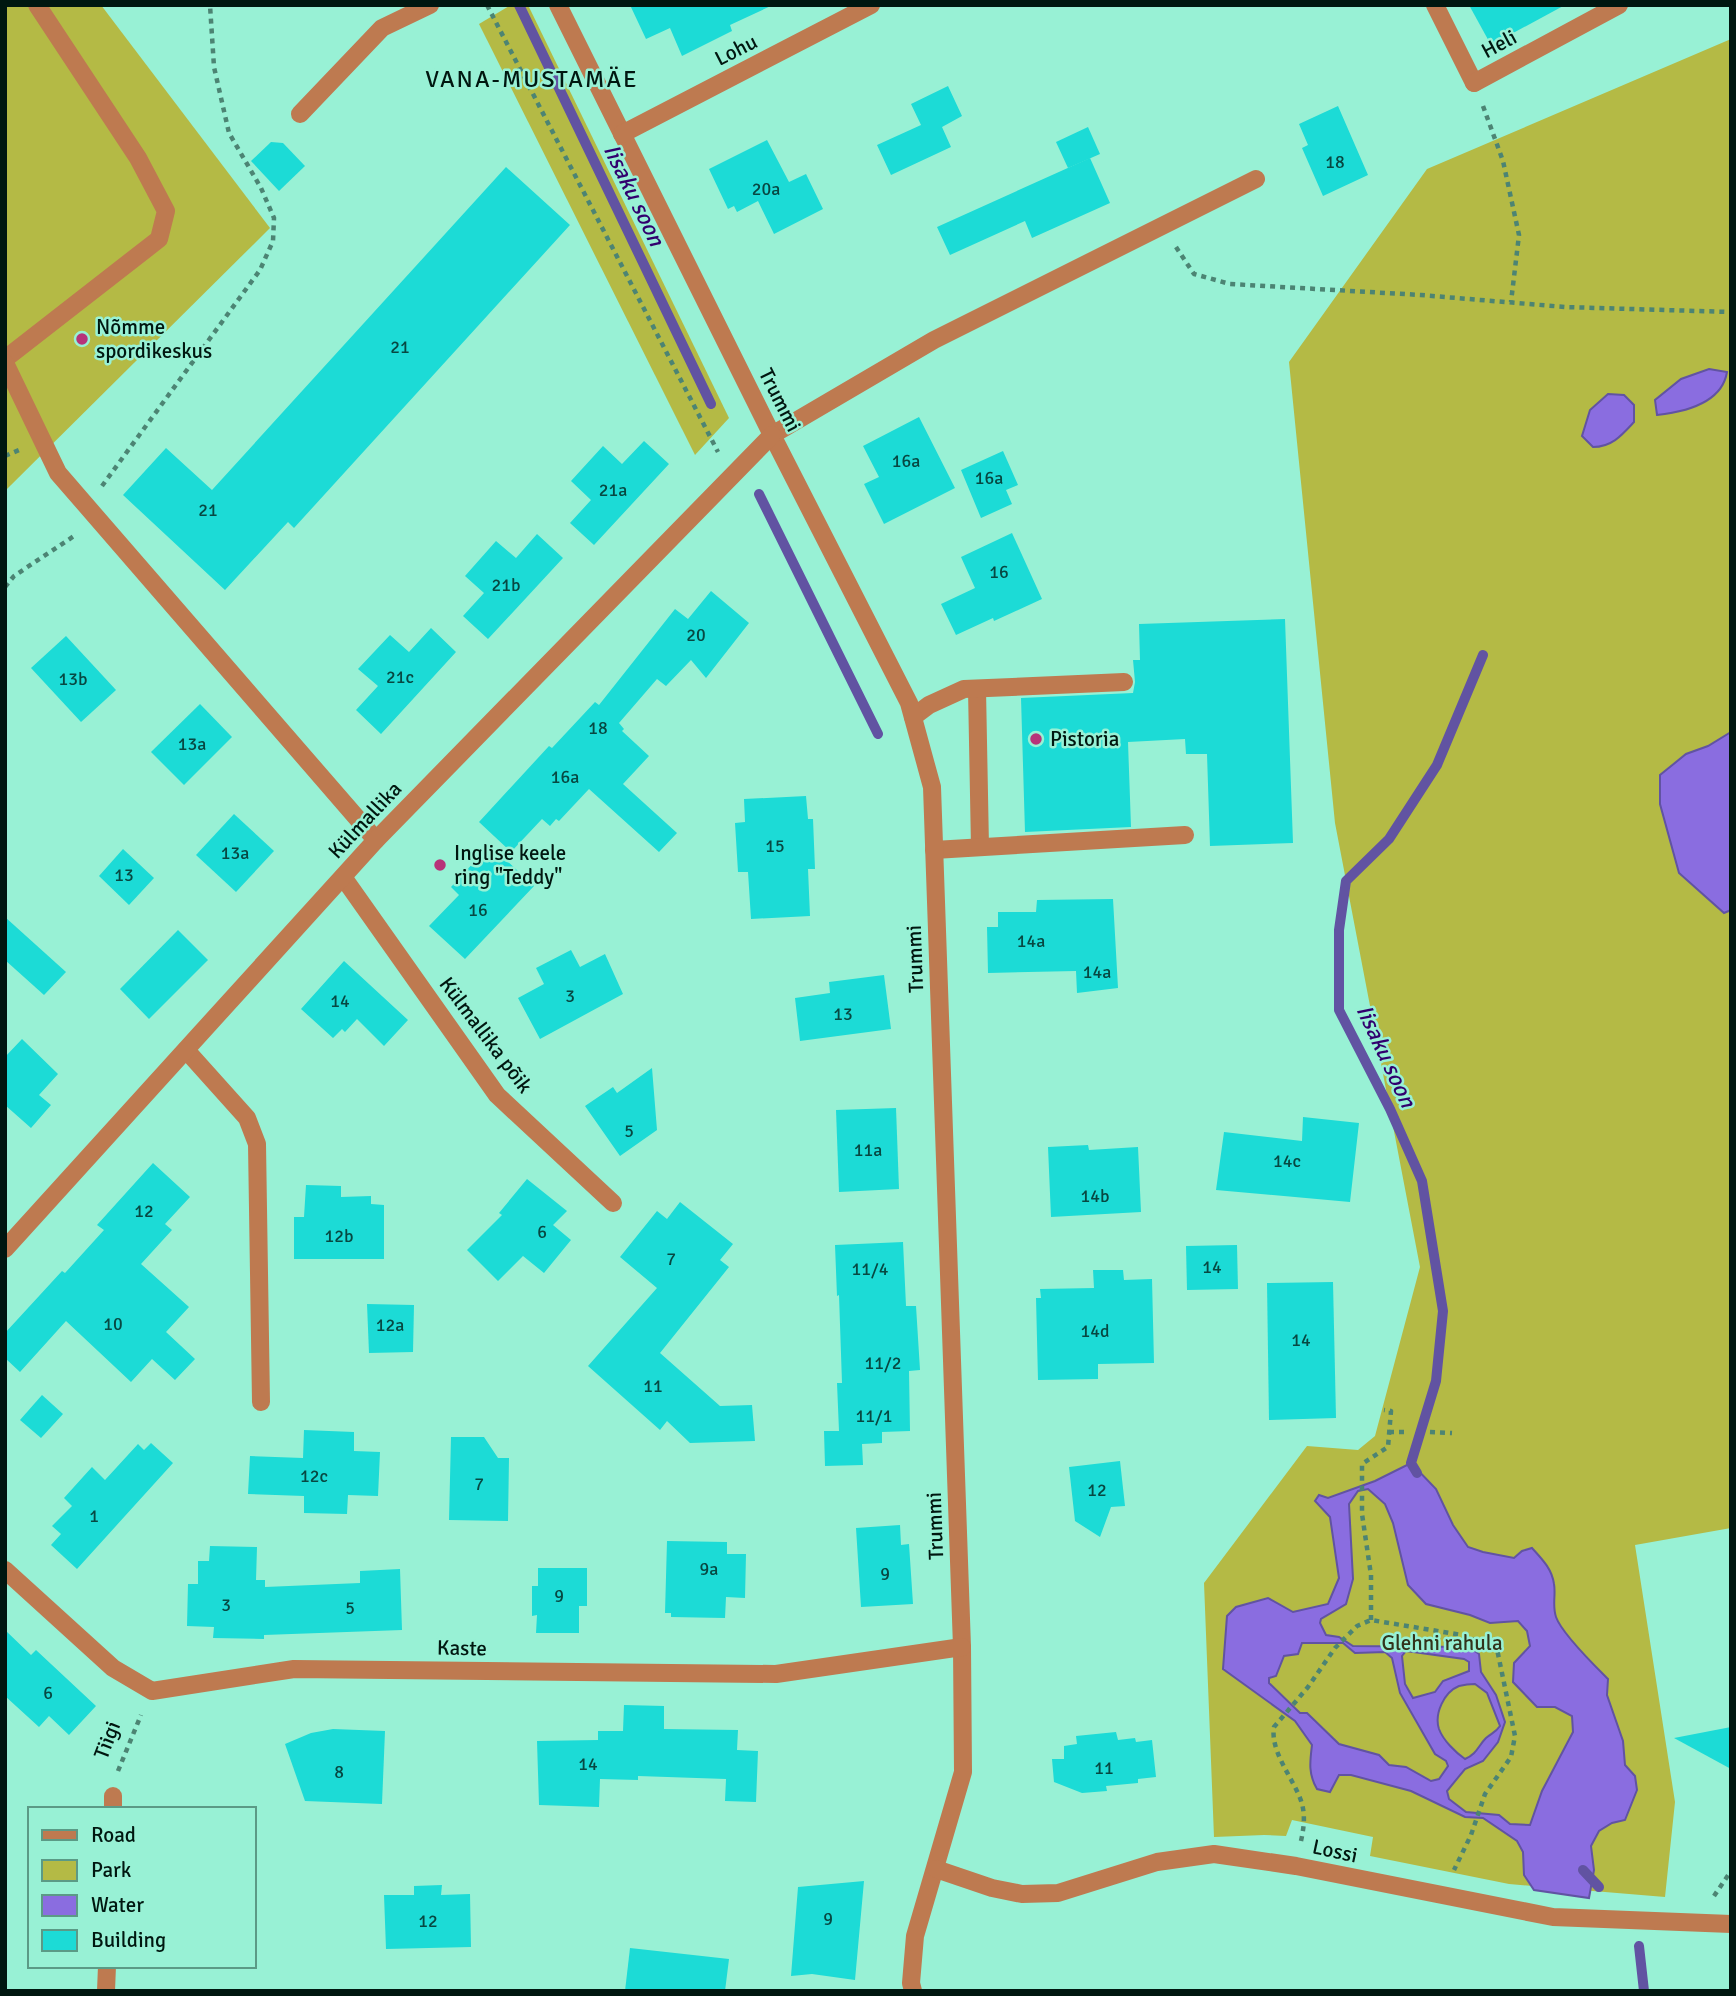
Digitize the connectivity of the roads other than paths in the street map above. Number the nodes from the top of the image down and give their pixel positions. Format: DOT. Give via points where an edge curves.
graph roads {
  1 [pos="37,5"];
  2 [pos="558,5"];
  3 [pos="871,5"];
  4 [pos="1435,5"];
  5 [pos="1619,5"];
  6 [pos="424,7"];
  7 [pos="300,114"];
  8 [pos="622,134"];
  9 [pos="1256,179"];
  10 [pos="5,361"];
  11 [pos="772,435"];
  12 [pos="1124,682"];
  13 [pos="977,689"];
  14 [pos="913,717"];
  15 [pos="1185,835"];
  16 [pos="376,841"];
  17 [pos="980,847"];
  18 [pos="934,850"];
  19 [pos="343,877"];
  20 [pos="186,1050"];
  21 [pos="613,1202"];
  22 [pos="5,1249"];
  23 [pos="261,1402"];
  24 [pos="5,1570"];
  25 [pos="962,1647"];
  26 [pos="936,1869"];
  27 [pos="1731,1924"];
  28 [pos="107,1968"];
  29 [pos="912,1987"];
  30 [pos="106,1991"];
  31 [pos="894,1991"];
  1 -- 10 [label="street" via="138,158 166,211 159,239"];
  2 -- 8 [label="street, Trummi"];
  3 -- 8 [label="street, Lohu"];
  4 -- 5 [label="street, Heli" via="1474,83"];
  6 -- 7 [label="street" via="382,28"];
  8 -- 11 [label="street, Trummi"];
  9 -- 11 [label="street, Külmallika" via="934,340"];
  10 -- 16 [label="street" via="58,473"];
  11 -- 14 [label="street, Trummi"];
  11 -- 16 [label="street, Külmallika"];
  12 -- 13 [label="street"];
  13 -- 14 [label="street" via="964,689"];
  13 -- 17 [label="street"];
  14 -- 18 [label="street, Trummi" via="932,787"];
  15 -- 17 [label="street"];
  16 -- 19 [label="street, Külmallika"];
  17 -- 18 [label="street"];
  18 -- 25 [label="street, Trummi"];
  19 -- 20 [label="street, Külmallika"];
  19 -- 21 [label="street, Külmallika põik" via="497,1095"];
  20 -- 22 [label="street, Külmallika"];
  20 -- 23 [label="street" via="247,1118 257,1144"];
  24 -- 25 [label="street, Kaste" via="113,1668 152,1691 294,1669 776,1674"];
  25 -- 26 [label="street, Trummi" via="963,1772"];
  26 -- 27 [label="street, Lossi" via="1022,1894 1058,1893 1157,1862 1214,1854 1553,1917"];
  26 -- 29 [label="street, Trummi" via="915,1936"];
  28 -- 30 [label="street"];
  29 -- 31 [label="street"];
}
